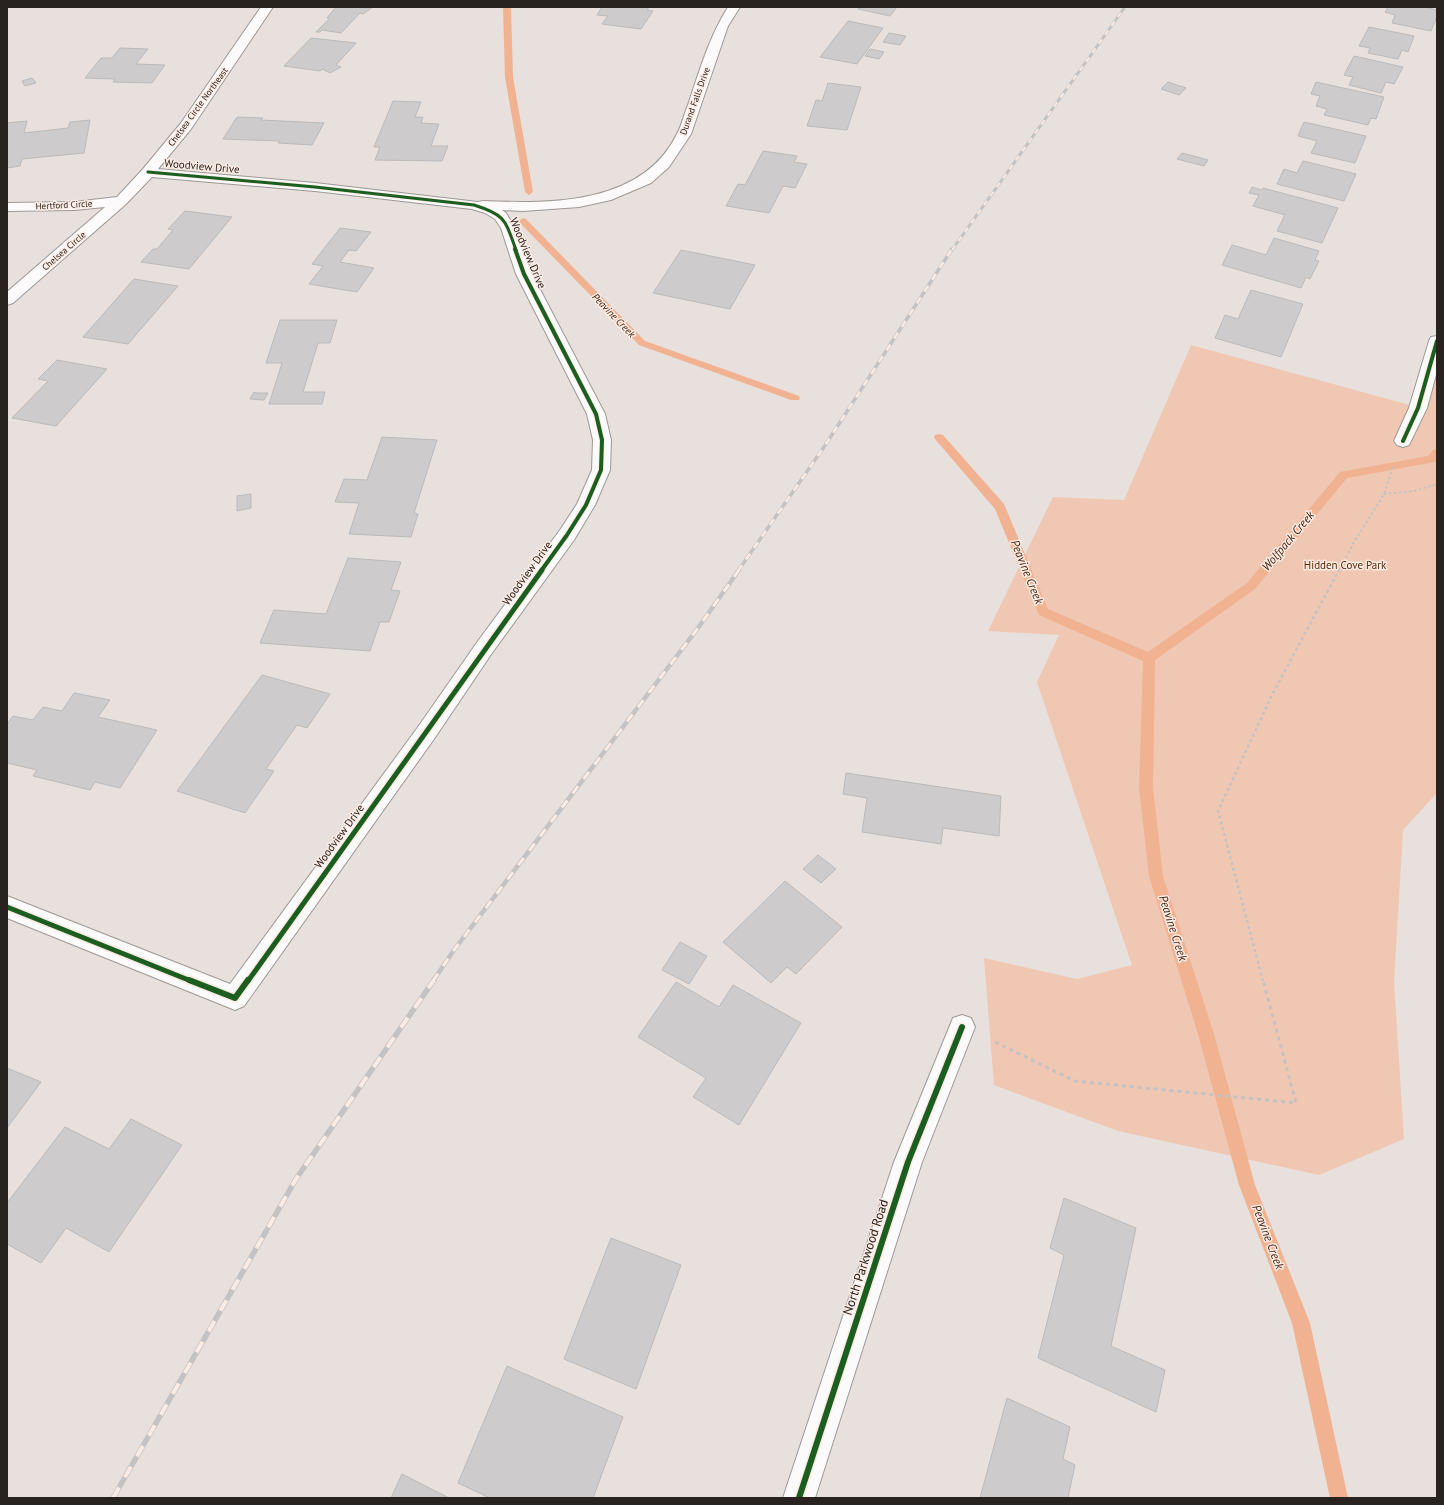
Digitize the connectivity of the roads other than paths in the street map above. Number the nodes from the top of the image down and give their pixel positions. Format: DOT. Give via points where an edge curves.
graph roads {
  1 [pos="267,7"];
  2 [pos="734,7"];
  3 [pos="148,172"];
  4 [pos="121,201"];
  5 [pos="474,205"];
  6 [pos="7,207"];
  7 [pos="7,300"];
  8 [pos="1437,341"];
  9 [pos="1403,440"];
  10 [pos="7,907"];
  11 [pos="962,1027"];
  12 [pos="799,1498"];
  1 -- 3 [label="street, Chelsea Circle Northeast" via="186,126"];
  2 -- 5 [label="street, Durand Falls Drive" via="722,26 684,134 664,164 646,180 606,197 579,203 523,207"];
  3 -- 4 [label="street, Chelsea Circle Northeast"];
  3 -- 5 [label="street, Woodview Drive"];
  4 -- 6 [label="street, Hertford Circle" via="74,206"];
  4 -- 7 [label="street, Chelsea Circle"];
  5 -- 10 [label="street, Woodview Drive" via="501,216 508,228 524,274 596,414 602,440 601,470 586,505 567,535 235,998"];
  8 -- 9 [label="street" via="1418,408"];
  11 -- 12 [label="street, North Parkwood Road" via="908,1162"];
}
